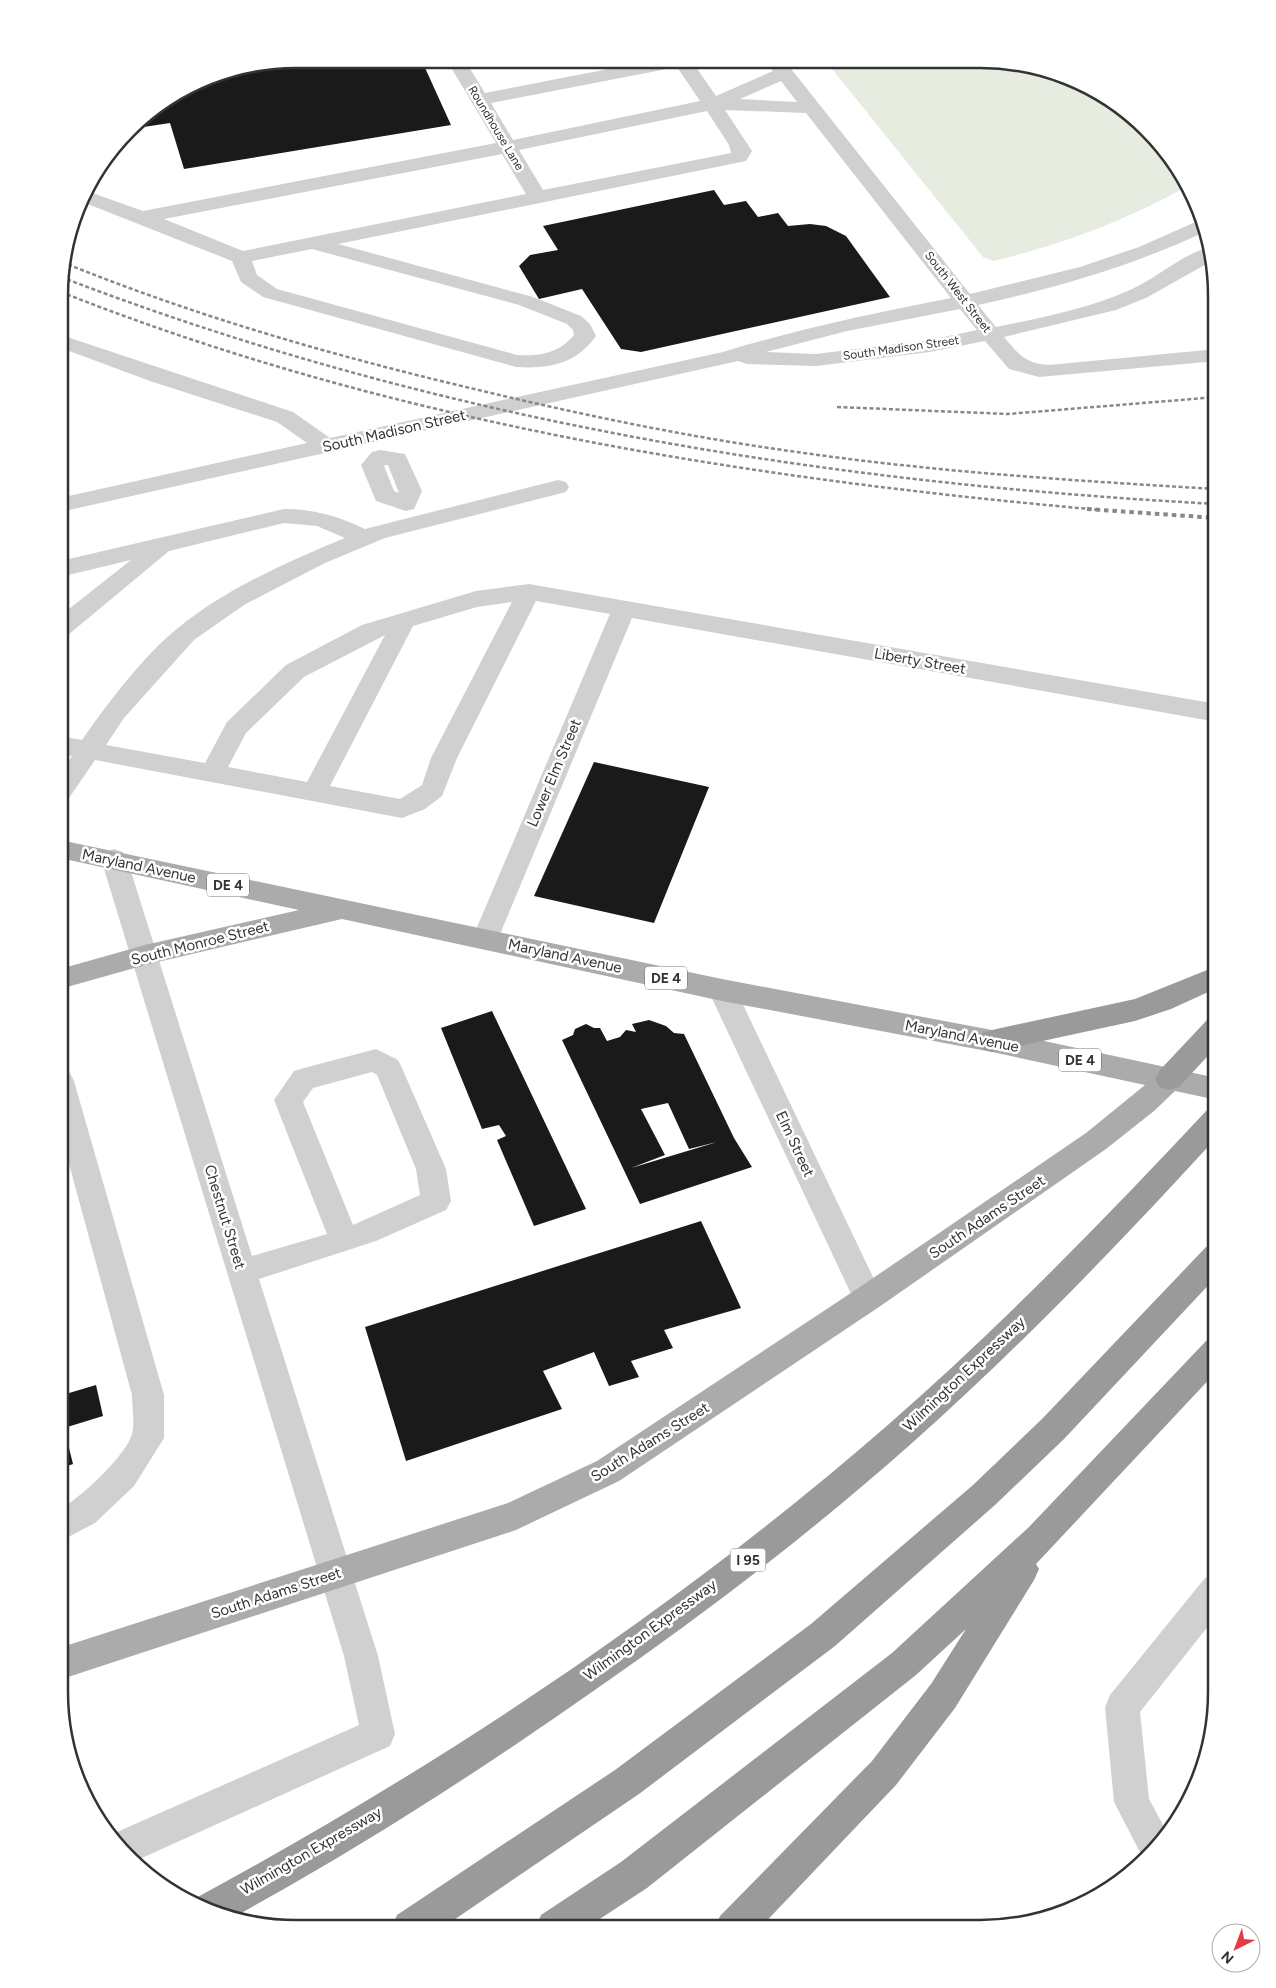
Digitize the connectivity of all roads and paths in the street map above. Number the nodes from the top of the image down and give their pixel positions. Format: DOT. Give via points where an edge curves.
graph roads {
  1 [pos="464,68"];
  2 [pos="642,68"];
  3 [pos="688,68"];
  4 [pos="778,68"];
  5 [pos="781,68"];
  6 [pos="480,100"];
  7 [pos="713,104"];
  8 [pos="813,108"];
  9 [pos="507,147"];
  10 [pos="537,196"];
  11 [pos="90,198"];
  12 [pos="142,217"];
  13 [pos="1198,228"];
  14 [pos="311,242"];
  15 [pos="241,257"];
  16 [pos="1205,257"];
  17 [pos="966,302"];
  18 [pos="990,333"];
  19 [pos="68,344"];
  20 [pos="728,357"];
  21 [pos="1208,357"];
  22 [pos="368,437"];
  23 [pos="326,446"];
  24 [pos="558,487"];
  25 [pos="68,504"];
  26 [pos="412,513"];
  27 [pos="364,538"];
  28 [pos="164,545"];
  29 [pos="68,567"];
  30 [pos="529,592"];
  31 [pos="624,608"];
  32 [pos="404,620"];
  33 [pos="68,623"];
  34 [pos="1208,711"];
  35 [pos="68,747"];
  36 [pos="87,751"];
  37 [pos="212,774"];
  38 [pos="68,780"];
  39 [pos="314,792"];
  40 [pos="68,851"];
  41 [pos="114,859"];
  42 [pos="341,910"];
  43 [pos="486,939"];
  44 [pos="145,955"];
  45 [pos="68,977"];
  46 [pos="1208,980"];
  47 [pos="722,990"];
  48 [pos="1208,1038"];
  49 [pos="992,1041"];
  50 [pos="1169,1079"];
  51 [pos="1208,1087"];
  52 [pos="68,1110"];
  53 [pos="1208,1128"];
  54 [pos="344,1240"];
  55 [pos="1208,1265"];
  56 [pos="242,1272"];
  57 [pos="868,1298"];
  58 [pos="1208,1360"];
  59 [pos="68,1522"];
  60 [pos="1041,1538"];
  61 [pos="335,1574"];
  62 [pos="1208,1600"];
  63 [pos="68,1661"];
  64 [pos="1153,1842"];
  65 [pos="127,1846"];
  66 [pos="217,1906"];
  67 [pos="422,1920"];
  68 [pos="566,1920"];
  69 [pos="741,1920"];
  1 -- 6 [label="street, Roundhouse Lane"];
  2 -- 6 [label="street"];
  3 -- 7 [label="street"];
  4 -- 7 [label="street"];
  5 -- 8 [label="street, South West Street"];
  6 -- 9 [label="street, Roundhouse Lane"];
  7 -- 8 [label="street"];
  7 -- 9 [label="street"];
  7 -- 10 [label="street" via="739,145 742,152 739,156"];
  8 -- 17 [label="street, South West Street"];
  9 -- 10 [label="street, Roundhouse Lane"];
  9 -- 12 [label="street"];
  10 -- 14 [label="street"];
  11 -- 12 [label="street"];
  12 -- 15 [label="street"];
  13 -- 17 [label="street, South Madison Street" via="1162,246 1105,267 1028,290"];
  14 -- 15 [label="street"];
  14 -- 15 [label="street" via="526,301 574,320 583,328 585,336 576,349 553,360 516,360 270,293 248,278"];
  16 -- 18 [label="street, South Madison Street" via="1139,294 1109,306"];
  17 -- 18 [label="street, South West Street"];
  17 -- 20 [label="street, South Madison Street" via="775,341"];
  18 -- 20 [label="street, South Madison Street" via="930,346 816,360"];
  18 -- 21 [label="street, South West Street" via="1012,361 1031,371"];
  19 -- 23 [label="street" via="285,417"];
  20 -- 22 [label="street, South Madison Street"];
  22 -- 23 [label="street, South Madison Street"];
  22 -- 26 [label="street" via="380,457 372,465 384,496"];
  23 -- 25 [label="street, South Madison Street"];
  24 -- 26 [label="street"];
  26 -- 27 [label="street"];
  27 -- 28 [label="street" via="322,518 284,516"];
  27 -- 36 [label="street" via="236,599 186,634 114,712"];
  28 -- 29 [label="street"];
  28 -- 33 [label="street"];
  30 -- 31 [label="street, Liberty Street"];
  30 -- 32 [label="street, Liberty Street" via="476,599"];
  30 -- 39 [label="street" via="444,758 433,790 416,804 402,809"];
  31 -- 34 [label="street, Liberty Street"];
  31 -- 43 [label="street, Lower Elm Street"];
  32 -- 37 [label="street, Liberty Street" via="370,631 294,671 236,728"];
  32 -- 39 [label="street"];
  35 -- 36 [label="street"];
  36 -- 37 [label="street"];
  36 -- 38 [label="street"];
  37 -- 39 [label="street"];
  40 -- 41 [label="main road, Maryland Avenue / DE 4"];
  41 -- 42 [label="main road, Maryland Avenue / DE 4"];
  41 -- 44 [label="street, Chestnut Street"];
  42 -- 43 [label="main road, Maryland Avenue / DE 4"];
  42 -- 44 [label="main road, South Monroe Street / DE 4"];
  43 -- 47 [label="main road, Maryland Avenue / DE 4"];
  44 -- 45 [label="main road, South Monroe Street / DE 4"];
  44 -- 56 [label="street, Chestnut Street"];
  46 -- 49 [label="highway" via="1161,1002 1135,1010"];
  47 -- 49 [label="main road, Maryland Avenue / DE 4"];
  47 -- 57 [label="street, Elm Street"];
  48 -- 50 [label="highway"];
  49 -- 50 [label="main road, Maryland Avenue / DE 4"];
  50 -- 51 [label="main road, Maryland Avenue / DE 4"];
  50 -- 57 [label="main road, South Adams Street" via="1096,1141"];
  52 -- 59 [label="street" via="148,1395 148,1438 123,1476 84,1513"];
  53 -- 66 [label="highway, Wilmington Expressway / I 95" via="1118,1224 981,1360 825,1498 743,1564 651,1632 444,1773"];
  54 -- 54 [label="street" via="402,1220 436,1202 431,1169 424,1152 388,1068 376,1060 304,1079 288,1100"];
  54 -- 56 [label="street"];
  55 -- 67 [label="highway" via="1066,1415 984,1495 823,1635 627,1782"];
  56 -- 61 [label="street, Chestnut Street"];
  57 -- 61 [label="main road, South Adams Street" via="608,1471 516,1515"];
  58 -- 60 [label="highway"];
  60 -- 68 [label="highway" via="904,1664 634,1874"];
  60 -- 69 [label="highway" via="942,1696 884,1773"];
  61 -- 63 [label="main road, South Adams Street"];
  61 -- 65 [label="street, Chestnut Street" via="361,1656 378,1734"];
  62 -- 64 [label="street" via="1122,1707 1132,1802"];
}
